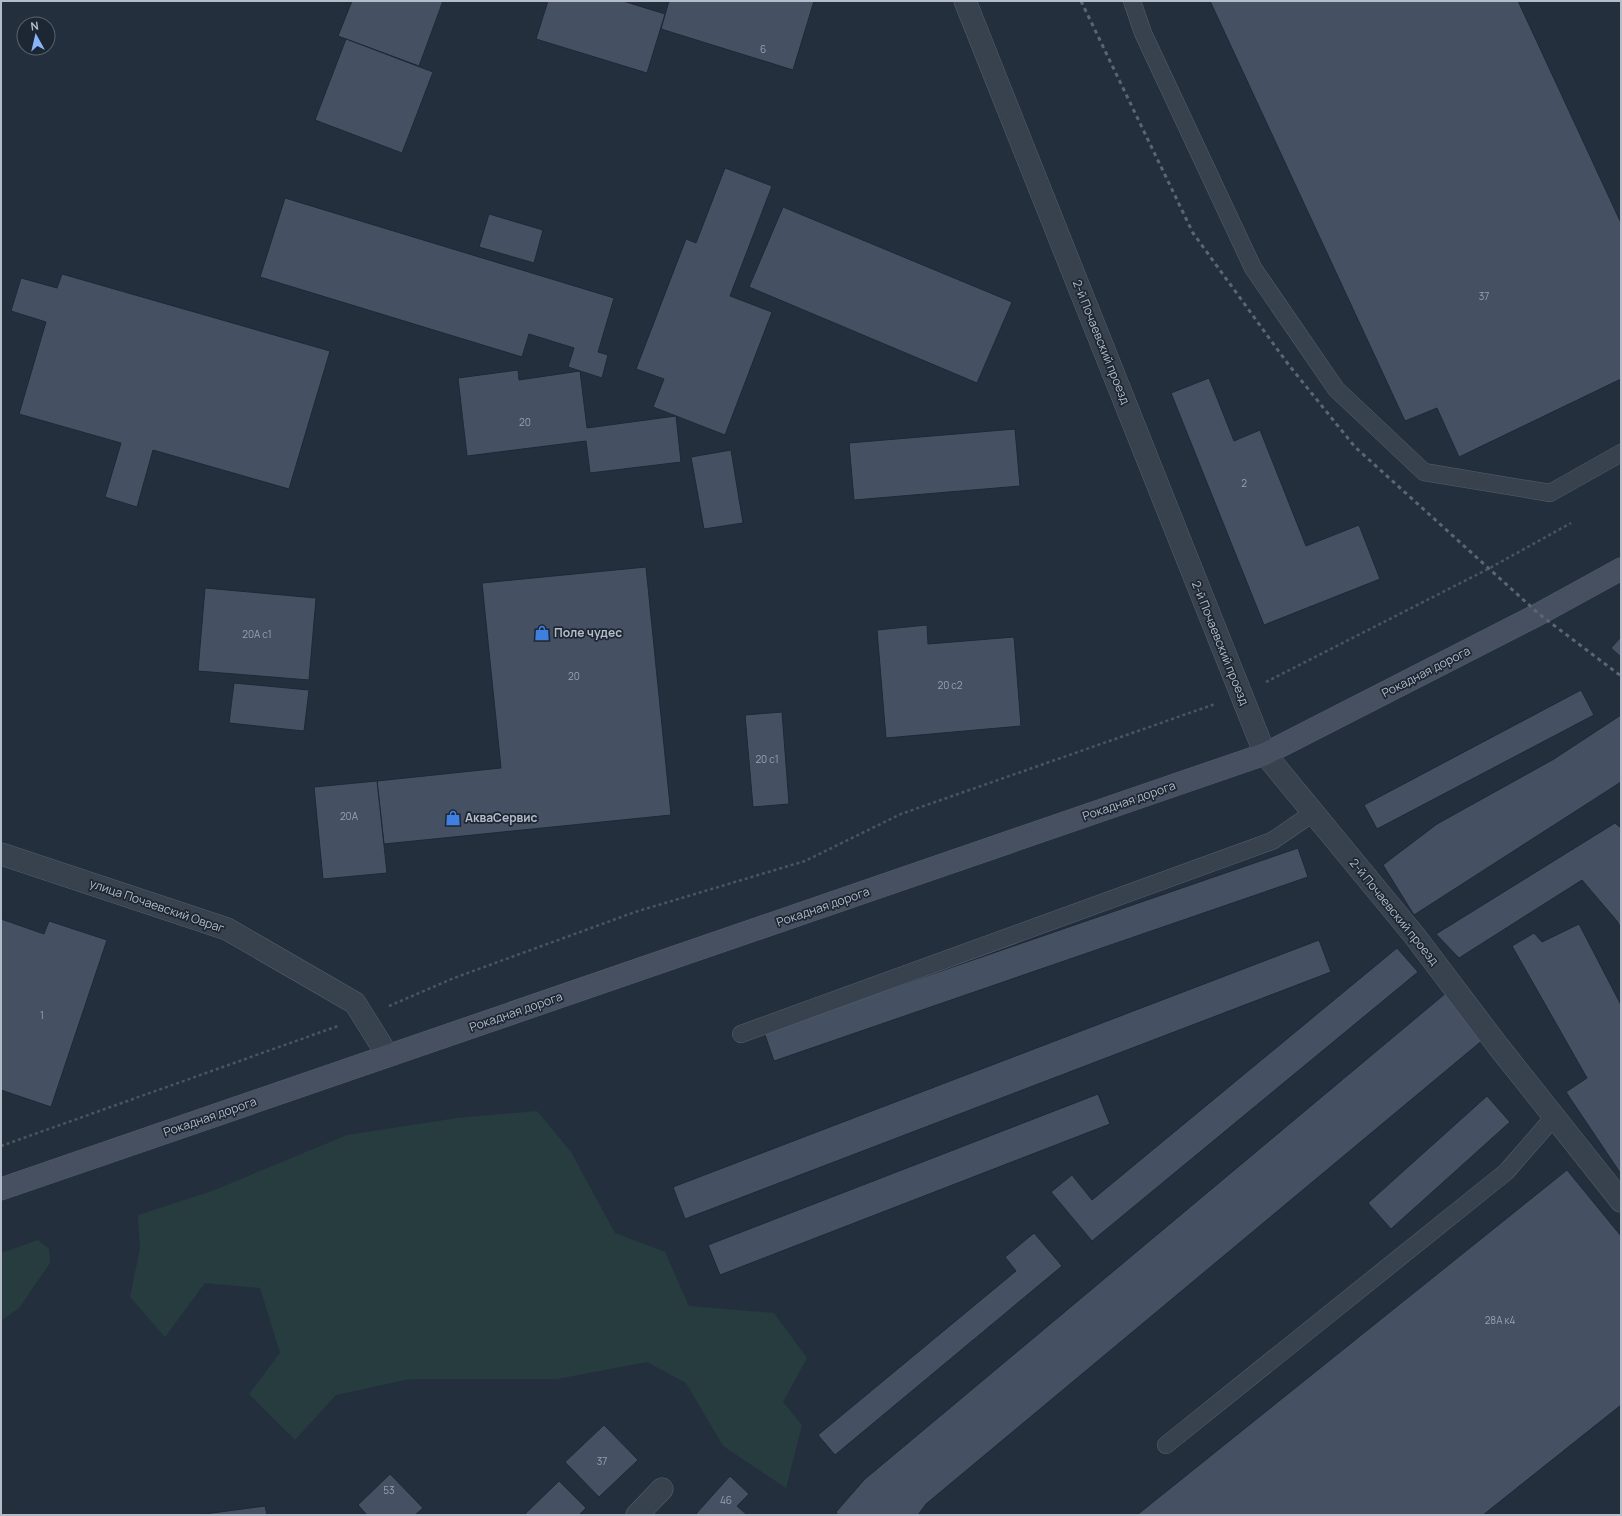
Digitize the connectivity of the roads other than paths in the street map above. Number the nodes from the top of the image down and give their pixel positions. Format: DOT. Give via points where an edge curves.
graph roads {
  1 [pos="965,1"];
  2 [pos="1132,1"];
  3 [pos="1621,453"];
  4 [pos="1621,569"];
  5 [pos="1264,754"];
  6 [pos="1313,813"];
  7 [pos="1,854"];
  8 [pos="741,1034"];
  9 [pos="388,1056"];
  10 [pos="1554,1117"];
  11 [pos="1,1189"];
  12 [pos="1621,1201"];
  13 [pos="1166,1445"];
  14 [pos="662,1489"];
  15 [pos="637,1515"];
  1 -- 5 [label="street, 2-й Почаевский проезд"];
  2 -- 3 [label="lane" via="1143,33 1253,268 1336,389 1424,472 1550,494"];
  4 -- 5 [label="main road, Рокадная дорога" via="1539,614"];
  5 -- 6 [label="street, 2-й Почаевский проезд"];
  5 -- 9 [label="main road, Рокадная дорога"];
  6 -- 8 [label="lane" via="1272,841"];
  6 -- 10 [label="street, 2-й Почаевский проезд" via="1414,934"];
  7 -- 9 [label="street, улица Почаевский Овраг" via="227,929 355,1003"];
  9 -- 11 [label="main road, Рокадная дорога"];
  10 -- 12 [label="street, 2-й Почаевский проезд"];
  10 -- 13 [label="lane" via="1506,1172"];
  14 -- 15 [label="street"];
}
